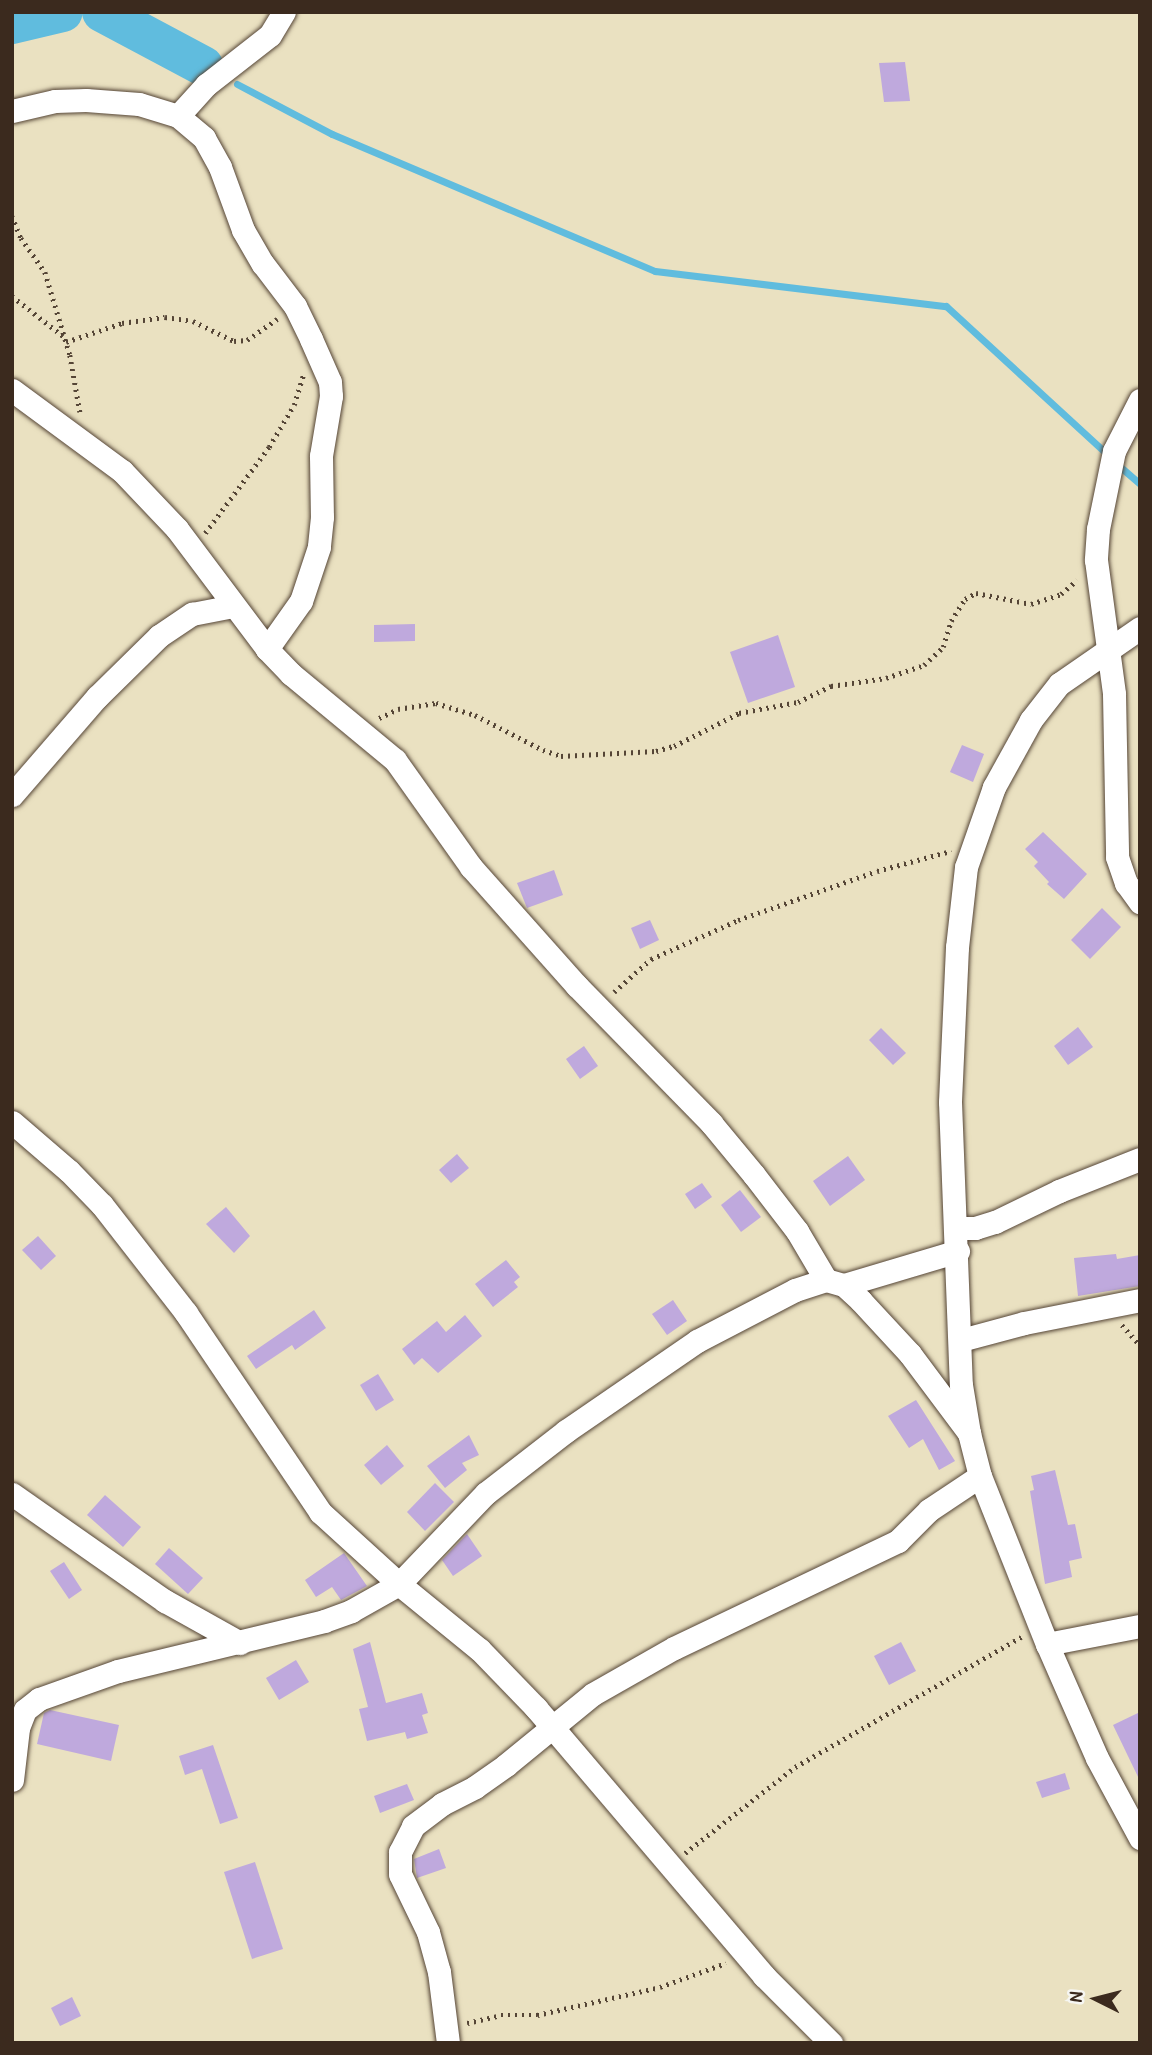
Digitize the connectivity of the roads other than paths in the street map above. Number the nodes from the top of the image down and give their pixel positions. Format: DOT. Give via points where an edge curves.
graph roads {
  1 [pos="284,12"];
  2 [pos="12,111"];
  3 [pos="178,116"];
  4 [pos="12,390"];
  5 [pos="1140,400"];
  6 [pos="233,606"];
  7 [pos="1140,628"];
  8 [pos="267,649"];
  9 [pos="1106,649"];
  10 [pos="12,795"];
  11 [pos="1140,902"];
  12 [pos="12,1122"];
  13 [pos="1140,1159"];
  14 [pos="956,1228"];
  15 [pos="958,1251"];
  16 [pos="835,1283"];
  17 [pos="1140,1300"];
  18 [pos="961,1340"];
  19 [pos="969,1433"];
  20 [pos="980,1476"];
  21 [pos="12,1494"];
  22 [pos="399,1584"];
  23 [pos="1140,1626"];
  24 [pos="1044,1636"];
  25 [pos="240,1643"];
  26 [pos="552,1727"];
  27 [pos="12,1780"];
  28 [pos="1140,1838"];
  29 [pos="447,2037"];
  30 [pos="831,2043"];
  1 -- 3 [label="street" via="270,35 206,85"];
  2 -- 3 [label="street" via="55,101 86,100 139,104"];
  3 -- 8 [label="street" via="204,138 243,230 262,264 295,306 330,382 321,456 319,547 300,601"];
  4 -- 6 [label="street" via="131,480 177,529"];
  5 -- 9 [label="street" via="1114,451 1098,529 1096,560"];
  6 -- 8 [label="street"];
  6 -- 10 [label="street" via="192,614 159,636 97,697"];
  7 -- 9 [label="street"];
  8 -- 16 [label="street" via="395,760 471,867 710,1123"];
  9 -- 11 [label="street" via="1114,694 1117,857 1126,883"];
  9 -- 14 [label="street" via="1059,684 1031,720 994,787 966,867 953,1006 950,1102"];
  12 -- 22 [label="street" via="102,1205 186,1313 320,1512"];
  13 -- 14 [label="street" via="995,1222"];
  14 -- 15 [label="street"];
  15 -- 16 [label="street"];
  15 -- 18 [label="street"];
  16 -- 19 [label="street" via="910,1354"];
  16 -- 22 [label="street" via="795,1290 697,1341 566,1431 486,1493"];
  17 -- 18 [label="street"];
  18 -- 19 [label="street" via="961,1385"];
  19 -- 20 [label="street"];
  20 -- 24 [label="street"];
  20 -- 26 [label="street" via="929,1510 898,1541 674,1648 593,1694"];
  21 -- 25 [label="street" via="165,1601"];
  22 -- 25 [label="street" via="333,1618"];
  22 -- 26 [label="street" via="480,1650"];
  23 -- 24 [label="street"];
  24 -- 28 [label="street" via="1097,1758"];
  25 -- 27 [label="street" via="118,1671 39,1699 25,1710 18,1728"];
  26 -- 29 [label="street" via="506,1765 413,1826 400,1852 400,1874 428,1932 439,1972"];
  26 -- 30 [label="street" via="746,1954"];
}
